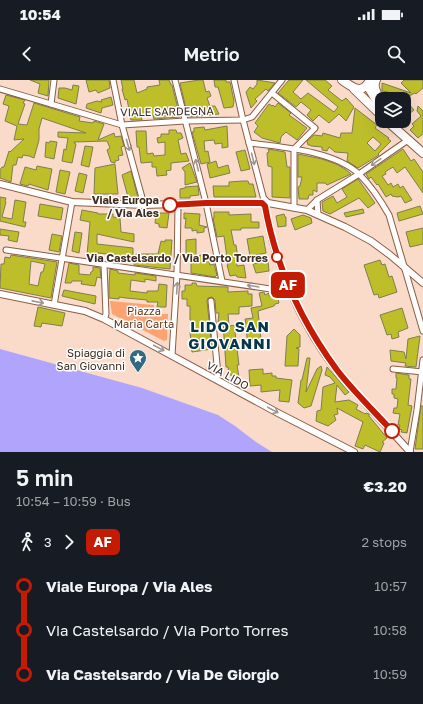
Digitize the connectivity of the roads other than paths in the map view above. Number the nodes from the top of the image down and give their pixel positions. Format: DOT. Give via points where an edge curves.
graph roads {
  1 [pos="54,80"];
  2 [pos="113,80"];
  3 [pos="175,80"];
  4 [pos="234,80"];
  5 [pos="282,80"];
  6 [pos="376,80"];
  7 [pos="345,81"];
  8 [pos="368,83"];
  9 [pos="0,88"];
  10 [pos="354,89"];
  11 [pos="376,92"];
  12 [pos="272,93"];
  13 [pos="375,96"];
  14 [pos="52,104"];
  15 [pos="375,109"];
  16 [pos="243,120"];
  17 [pos="185,121"];
  18 [pos="122,124"];
  19 [pos="396,128"];
  20 [pos="408,140"];
  21 [pos="249,143"];
  22 [pos="294,149"];
  23 [pos="423,153"];
  24 [pos="360,174"];
  25 [pos="0,184"];
  26 [pos="317,200"];
  27 [pos="72,202"];
  28 [pos="206,203"];
  29 [pos="265,203"];
  30 [pos="178,205"];
  31 [pos="144,206"];
  32 [pos="294,208"];
  33 [pos="307,210"];
  34 [pos="318,215"];
  35 [pos="6,250"];
  36 [pos="62,258"];
  37 [pos="104,265"];
  38 [pos="404,268"];
  39 [pos="178,274"];
  40 [pos="222,281"];
  41 [pos="423,282"];
  42 [pos="291,292"];
  43 [pos="0,294"];
  44 [pos="211,301"];
  45 [pos="54,305"];
  46 [pos="104,319"];
  47 [pos="423,331"];
  48 [pos="172,355"];
  49 [pos="423,360"];
  50 [pos="393,369"];
  51 [pos="422,372"];
  52 [pos="216,379"];
  53 [pos="354,452"];
  54 [pos="410,452"];
  1 -- 14 [label="street"];
  2 -- 18 [label="street"];
  3 -- 17 [label="street"];
  4 -- 16 [label="street"];
  5 -- 12 [label="street"];
  6 -- 11 [label="main road"];
  7 -- 10 [label="main road"];
  8 -- 10 [label="main road"];
  8 -- 13 [label="main road"];
  9 -- 14 [label="street, VIALE SARDEGNA"];
  10 -- 15 [label="main road"];
  12 -- 16 [label="street" via="252,117"];
  12 -- 22 [label="street" via="315,128"];
  14 -- 18 [label="street, VIALE SARDEGNA"];
  16 -- 17 [label="street, VIALE SARDEGNA"];
  16 -- 21 [label="street"];
  17 -- 18 [label="street, VIALE SARDEGNA"];
  28 -- 17 [label="street, one-way"];
  18 -- 31 [label="street, one-way"];
  19 -- 20 [label="main road"];
  20 -- 23 [label="main road"];
  20 -- 24 [label="street, one-way"];
  21 -- 22 [label="street"];
  21 -- 29 [label="street, one-way"];
  22 -- 24 [label="street" via="321,155 342,163"];
  22 -- 32 [label="street"];
  24 -- 26 [label="street"];
  24 -- 38 [label="street" via="389,215"];
  25 -- 27 [label="street"];
  26 -- 33 [label="street"];
  26 -- 34 [label="street"];
  27 -- 31 [label="street"];
  27 -- 36 [label="street"];
  28 -- 29 [label="street"];
  28 -- 30 [label="street"];
  28 -- 40 [label="street"];
  29 -- 32 [label="street"];
  29 -- 42 [label="street" via="277,257"];
  30 -- 31 [label="street"];
  30 -- 39 [label="street"];
  32 -- 33 [label="street"];
  33 -- 34 [label="street"];
  34 -- 38 [label="street" via="371,241"];
  35 -- 36 [label="street"];
  36 -- 37 [label="street"];
  36 -- 45 [label="street"];
  37 -- 39 [label="street"];
  37 -- 46 [label="street"];
  38 -- 41 [label="street"];
  38 -- 47 [label="street"];
  39 -- 40 [label="street"];
  48 -- 39 [label="street, one-way"];
  42 -- 40 [label="street, one-way"];
  42 -- 54 [label="street" via="316,341 338,371"];
  43 -- 45 [label="street, VIA LIDO, one-way"];
  44 -- 52 [label="street" via="218,375"];
  45 -- 46 [label="street, VIA LIDO" via="85,311"];
  46 -- 48 [label="street, VIA LIDO, one-way"];
  48 -- 52 [label="street, VIA LIDO"];
  49 -- 51 [label="street"];
  50 -- 51 [label="street"];
  51 -- 54 [label="street"];
  52 -- 53 [label="street, VIA LIDO, one-way"];
}
